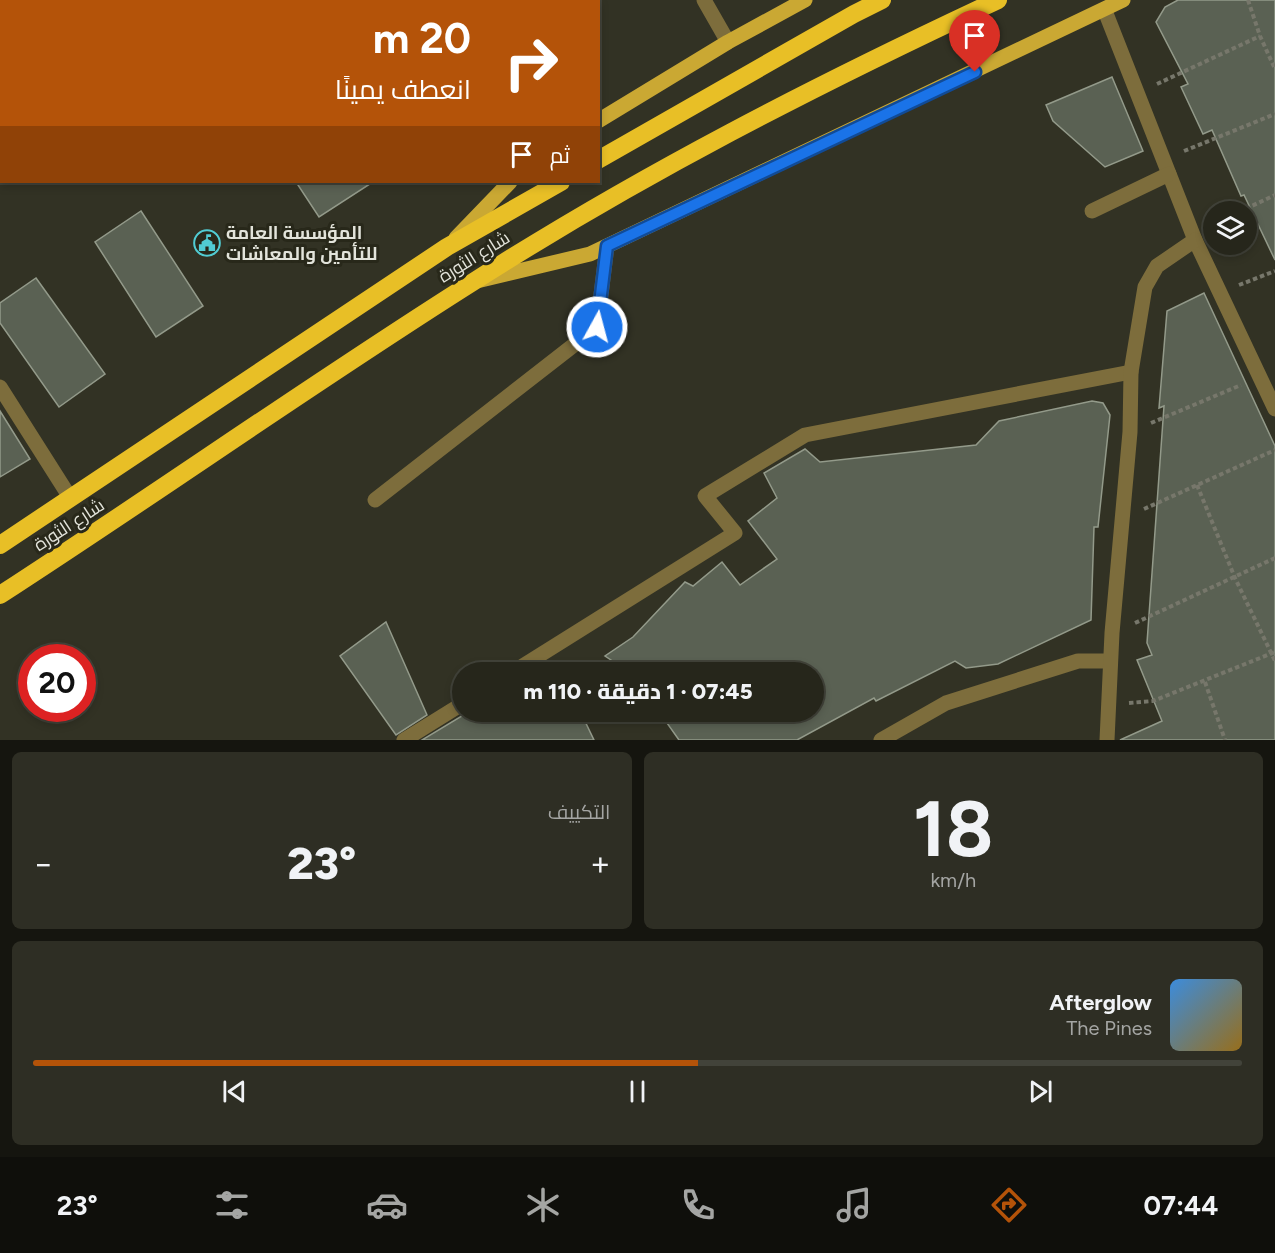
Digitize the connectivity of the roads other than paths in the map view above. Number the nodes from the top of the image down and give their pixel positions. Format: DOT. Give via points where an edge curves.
graph roads {
  1 [pos="704,0"];
  2 [pos="805,0"];
  3 [pos="882,0"];
  4 [pos="998,0"];
  5 [pos="1124,0"];
  6 [pos="1105,11"];
  7 [pos="728,42"];
  8 [pos="600,120"];
  9 [pos="600,159"];
  10 [pos="1166,167"];
  11 [pos="509,183"];
  12 [pos="559,183"];
  13 [pos="1092,210"];
  14 [pos="1195,240"];
  15 [pos="607,246"];
  16 [pos="447,247"];
  17 [pos="472,282"];
  18 [pos="1131,372"];
  19 [pos="0,387"];
  20 [pos="1275,409"];
  21 [pos="71,499"];
  22 [pos="375,500"];
  23 [pos="0,545"];
  24 [pos="0,595"];
  25 [pos="1110,661"];
  26 [pos="529,662"];
  27 [pos="452,710"];
  28 [pos="404,740"];
  29 [pos="881,740"];
  30 [pos="1107,740"];
  1 -- 7 [label="street"];
  2 -- 7 [label="main road"];
  3 -- 9 [label="highway"];
  4 -- 17 [label="highway, شارع الثورة" via="860,64 581,216"];
  5 -- 6 [label="main road"];
  6 -- 10 [label="street"];
  6 -- 15 [label="main road"];
  7 -- 8 [label="main road"];
  10 -- 13 [label="street"];
  10 -- 14 [label="street"];
  11 -- 16 [label="main road"];
  12 -- 16 [label="highway, شارع الثورة"];
  14 -- 18 [label="street" via="1149,275"];
  14 -- 20 [label="street"];
  15 -- 17 [label="main road" via="590,254"];
  15 -- 22 [label="street" via="597,327"];
  16 -- 21 [label="highway, شارع الثورة"];
  17 -- 24 [label="highway, شارع الثورة"];
  18 -- 25 [label="street" via="1130,432"];
  18 -- 26 [label="street" via="805,435 705,496 735,533"];
  19 -- 21 [label="street"];
  21 -- 23 [label="highway, شارع الثورة"];
  25 -- 29 [label="street" via="1078,661 946,703"];
  25 -- 30 [label="street"];
  27 -- 28 [label="street"];
}
